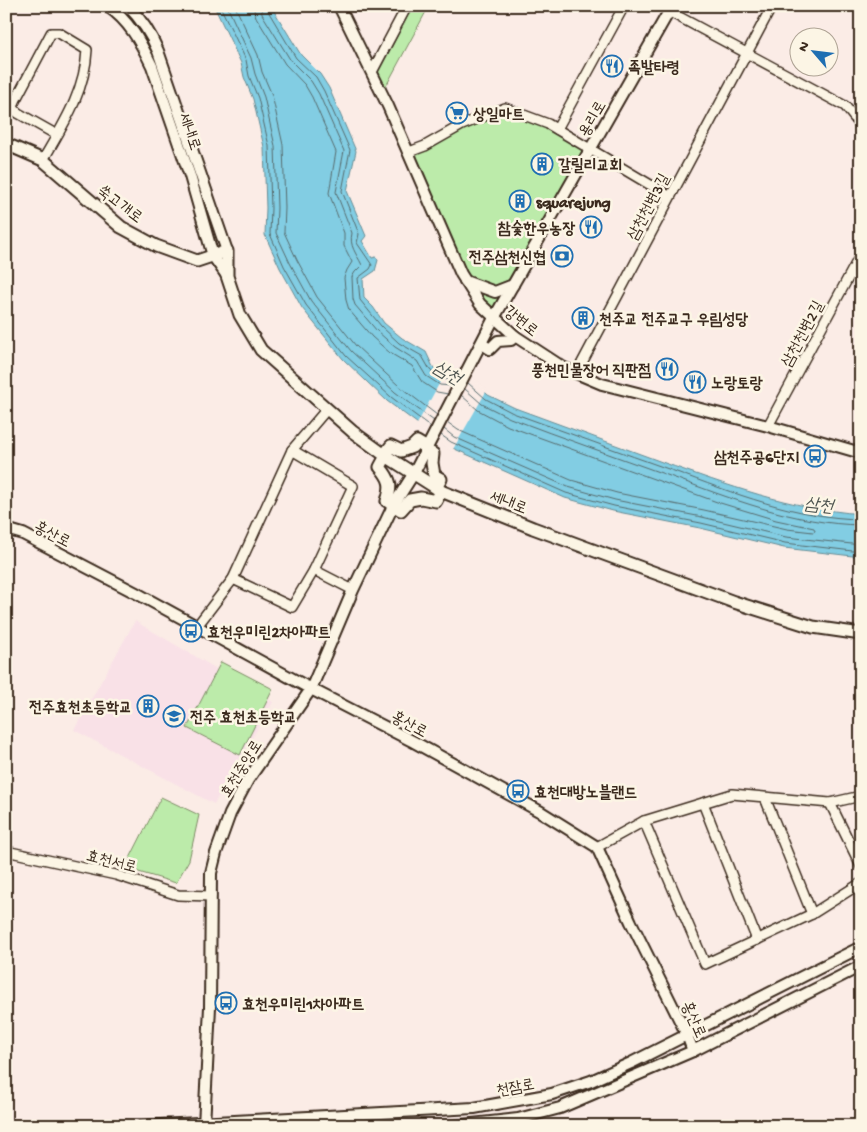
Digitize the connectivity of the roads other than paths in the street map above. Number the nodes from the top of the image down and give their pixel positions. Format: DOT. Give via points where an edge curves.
graph roads {
  1 [pos="107,6"];
  2 [pos="128,6"];
  3 [pos="339,6"];
  4 [pos="407,6"];
  5 [pos="624,6"];
  6 [pos="772,6"];
  7 [pos="671,9"];
  8 [pos="747,53"];
  9 [pos="372,72"];
  10 [pos="861,126"];
  11 [pos="557,129"];
  12 [pos="57,136"];
  13 [pos="6,144"];
  14 [pos="591,149"];
  15 [pos="409,152"];
  16 [pos="42,160"];
  17 [pos="670,196"];
  18 [pos="227,251"];
  19 [pos="861,254"];
  20 [pos="213,256"];
  21 [pos="227,276"];
  22 [pos="465,281"];
  23 [pos="513,284"];
  24 [pos="493,320"];
  25 [pos="513,338"];
  26 [pos="482,344"];
  27 [pos="576,374"];
  28 [pos="327,408"];
  29 [pos="768,426"];
  30 [pos="292,450"];
  31 [pos="424,453"];
  32 [pos="861,453"];
  33 [pos="385,456"];
  34 [pos="414,473"];
  35 [pos="438,489"];
  36 [pos="393,506"];
  37 [pos="6,529"];
  38 [pos="314,570"];
  39 [pos="234,579"];
  40 [pos="353,590"];
  41 [pos="197,626"];
  42 [pos="861,634"];
  43 [pos="311,689"];
  44 [pos="861,796"];
  45 [pos="765,798"];
  46 [pos="703,803"];
  47 [pos="830,803"];
  48 [pos="644,821"];
  49 [pos="598,847"];
  50 [pos="6,851"];
  51 [pos="861,866"];
  52 [pos="861,883"];
  53 [pos="211,896"];
  54 [pos="812,914"];
  55 [pos="757,940"];
  56 [pos="861,947"];
  57 [pos="861,966"];
  58 [pos="687,1035"];
  59 [pos="692,1051"];
  60 [pos="204,1124"];
  61 [pos="142,1126"];
  62 [pos="453,1126"];
  1 -- 20 [label="street, 세내로" via="128,25 152,66 190,176"];
  2 -- 18 [label="street, 세내로" via="150,34 158,51"];
  3 -- 9 [label="street, 강변로"];
  4 -- 9 [label="street"];
  5 -- 11 [label="street, 용리로"];
  6 -- 8 [label="street, 삼천천변3길"];
  7 -- 8 [label="street, 용리로"];
  7 -- 14 [label="street, 용리로"];
  8 -- 10 [label="street" via="846,106"];
  8 -- 17 [label="street, 삼천천변3길"];
  9 -- 15 [label="street, 강변로"];
  11 -- 14 [label="street"];
  11 -- 15 [label="street" via="505,108"];
  12 -- 12 [label="street" via="73,108 87,50 59,33 50,33 13,108"];
  12 -- 16 [label="street"];
  13 -- 16 [label="main road, 쑥고개로"];
  14 -- 17 [label="street"];
  14 -- 23 [label="street, 용리로"];
  15 -- 22 [label="street, 강변로"];
  16 -- 20 [label="main road, 쑥고개로" via="121,227 156,246 197,261"];
  17 -- 27 [label="street, 삼천천변3길"];
  18 -- 20 [label="main road, 쑥고개로"];
  18 -- 21 [label="main road, 세내로"];
  19 -- 29 [label="street, 삼천천변2길"];
  20 -- 21 [label="street, 세내로"];
  21 -- 28 [label="main road, 세내로" via="240,315 262,350"];
  22 -- 23 [label="street" via="495,292"];
  22 -- 24 [label="street, 강변로"];
  23 -- 24 [label="street, 용리로"];
  24 -- 25 [label="street, 강변로"];
  24 -- 26 [label="street, 용리로"];
  25 -- 26 [label="street" via="498,341 490,349"];
  25 -- 27 [label="street, 강변로"];
  26 -- 31 [label="street, 용리로"];
  27 -- 29 [label="street, 강변로" via="602,384"];
  28 -- 30 [label="street"];
  28 -- 33 [label="main road, 세내로"];
  29 -- 32 [label="street, 강변로"];
  30 -- 38 [label="street" via="352,486"];
  30 -- 39 [label="street"];
  31 -- 33 [label="main road" via="417,442 401,451 391,446"];
  31 -- 34 [label="street, 효천중앙로"];
  31 -- 35 [label="main road" via="433,454 434,475 441,478"];
  33 -- 34 [label="main road, 세내로"];
  33 -- 36 [label="main road" via="380,468 389,478 391,490 386,502"];
  34 -- 35 [label="main road, 세내로"];
  34 -- 36 [label="street, 효천중앙로"];
  35 -- 36 [label="main road" via="436,501 410,500 401,510"];
  35 -- 42 [label="main road, 세내로" via="533,528 743,605 813,627"];
  36 -- 40 [label="street, 효천중앙로"];
  37 -- 41 [label="street, 홍산로" via="23,534"];
  38 -- 39 [label="street" via="292,607"];
  38 -- 40 [label="street"];
  39 -- 41 [label="street"];
  40 -- 43 [label="street, 효천중앙로"];
  41 -- 43 [label="street, 홍산로"];
  43 -- 49 [label="street, 홍산로" via="423,747"];
  43 -- 53 [label="street, 효천중앙로" via="248,780 230,814 216,853"];
  44 -- 47 [label="street"];
  45 -- 46 [label="street" via="732,794"];
  45 -- 47 [label="street"];
  45 -- 54 [label="street"];
  46 -- 48 [label="street"];
  46 -- 55 [label="street"];
  47 -- 51 [label="street"];
  48 -- 49 [label="street"];
  48 -- 55 [label="street" via="705,964"];
  49 -- 58 [label="street, 홍산로"];
  50 -- 53 [label="street, 효천서로" via="116,875 178,895"];
  52 -- 54 [label="street"];
  53 -- 60 [label="street, 효천중앙로"];
  54 -- 55 [label="street"];
  56 -- 58 [label="street, 천잠로"];
  57 -- 59 [label="street, 천잠로"];
  58 -- 59 [label="street, 홍산로"];
  58 -- 60 [label="street, 천잠로" via="591,1081 515,1102 439,1111"];
  59 -- 62 [label="street, 천잠로" via="560,1108 518,1119"];
  60 -- 61 [label="street, 천잠로"];
}
